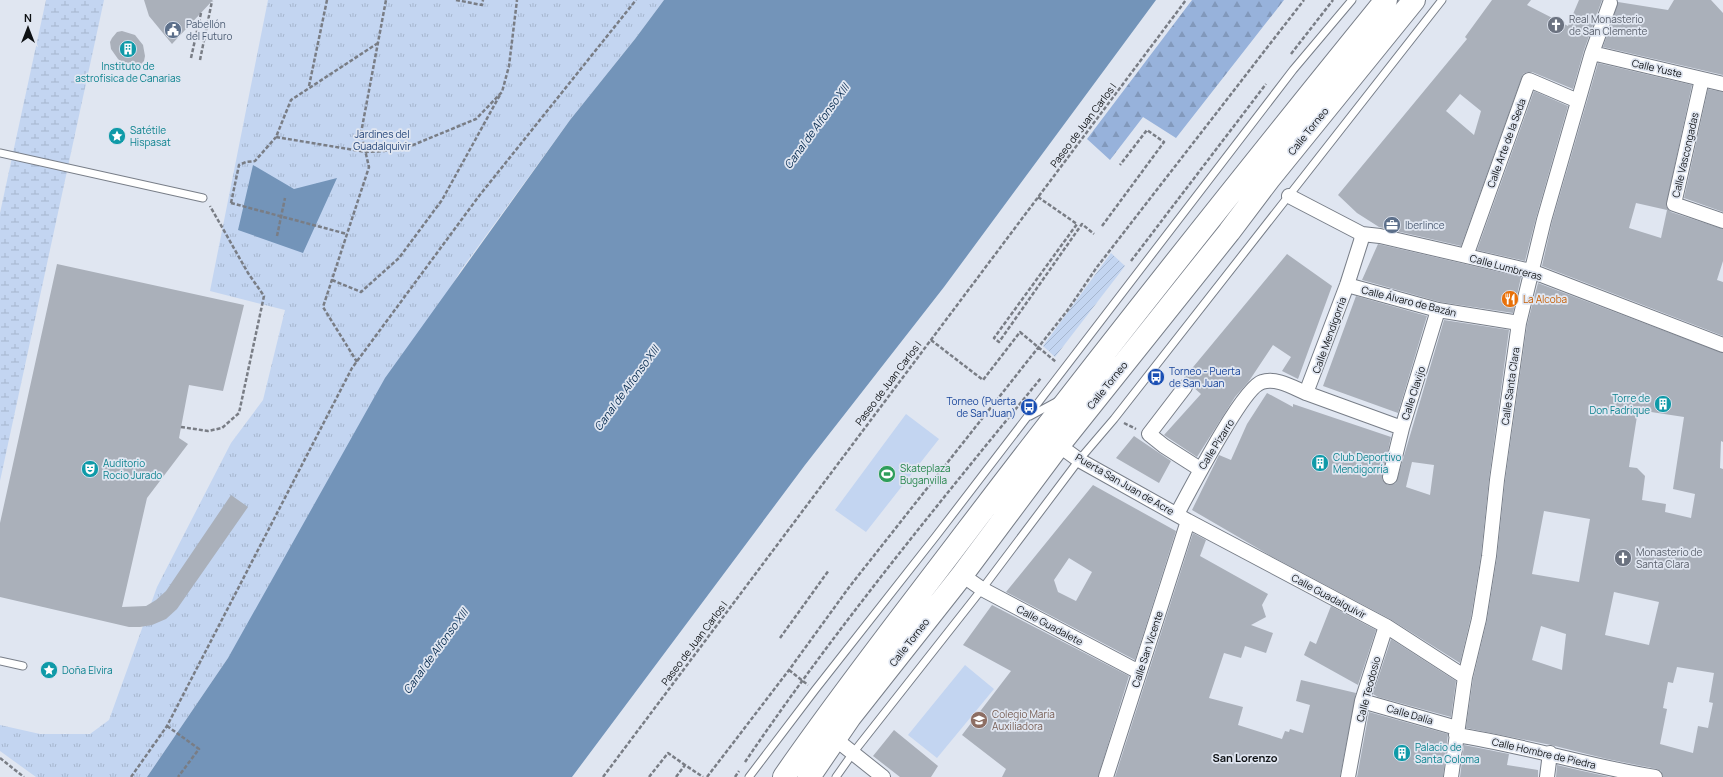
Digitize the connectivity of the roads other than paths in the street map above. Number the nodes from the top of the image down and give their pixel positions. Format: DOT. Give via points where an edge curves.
graph roads {
  1 [pos="1352,0"];
  2 [pos="1386,0"];
  3 [pos="1414,0"];
  4 [pos="1442,0"];
  5 [pos="1610,3"];
  6 [pos="1592,53"];
  7 [pos="1702,79"];
  8 [pos="1723,84"];
  9 [pos="1578,101"];
  10 [pos="0,153"];
  11 [pos="1289,196"];
  12 [pos="203,198"];
  13 [pos="1723,221"];
  14 [pos="1362,234"];
  15 [pos="1466,256"];
  16 [pos="1531,271"];
  17 [pos="1347,285"];
  18 [pos="1438,310"];
  19 [pos="1519,323"];
  20 [pos="1723,345"];
  21 [pos="1185,387"];
  22 [pos="1306,394"];
  23 [pos="1034,425"];
  24 [pos="1402,428"];
  25 [pos="1059,445"];
  26 [pos="1079,460"];
  27 [pos="1200,469"];
  28 [pos="1390,477"];
  29 [pos="1182,518"];
  30 [pos="962,575"];
  31 [pos="982,589"];
  32 [pos="1386,626"];
  33 [pos="0,661"];
  34 [pos="23,666"];
  35 [pos="1139,672"];
  36 [pos="1465,677"];
  37 [pos="1362,701"];
  38 [pos="1456,732"];
  39 [pos="827,733"];
  40 [pos="853,753"];
  41 [pos="1550,753"];
  42 [pos="749,777"];
  43 [pos="784,777"];
  44 [pos="809,777"];
  45 [pos="836,777"];
  46 [pos="883,777"];
  47 [pos="1106,777"];
  48 [pos="1348,777"];
  49 [pos="1451,777"];
  50 [pos="1546,777"];
  51 [pos="1655,777"];
  1 -- 23 [label="lane" via="1293,70"];
  2 -- 23 [label="main road, Calle Torneo" via="1248,170 1074,392"];
  3 -- 25 [label="main road, Calle Torneo"];
  4 -- 11 [label="lane"];
  5 -- 6 [label="street, Calle Santa Clara"];
  6 -- 7 [label="street, Calle Yuste"];
  6 -- 9 [label="street, Calle Santa Clara"];
  7 -- 8 [label="street, Calle Yuste"];
  7 -- 13 [label="street, Calle Vascongadas" via="1674,204"];
  9 -- 15 [label="street, Calle Arte de la Seda" via="1529,80"];
  9 -- 16 [label="street, Calle Santa Clara"];
  10 -- 12 [label="lane"];
  11 -- 14 [label="street, Calle Lumbreras"];
  11 -- 26 [label="lane"];
  14 -- 15 [label="street, Calle Lumbreras"];
  14 -- 17 [label="street, Calle Mendigorria"];
  15 -- 16 [label="street, Calle Lumbreras"];
  16 -- 19 [label="street, Calle Santa Clara"];
  16 -- 20 [label="street, Calle Lumbreras"];
  17 -- 18 [label="street, Calle Álvaro de Bazán"];
  17 -- 22 [label="street, Calle Mendigorria"];
  18 -- 19 [label="street, Calle Álvaro de Bazán"];
  18 -- 24 [label="street, Calle Clavijo"];
  19 -- 36 [label="street, Calle Santa Clara" via="1489,556 1479,619"];
  21 -- 27 [label="street" via="1150,434"];
  22 -- 24 [label="street"];
  22 -- 27 [label="street, Calle Pizarro" via="1281,383 1265,381 1254,386"];
  23 -- 25 [label="street, Puerta San Juan de Acre"];
  23 -- 39 [label="main road, Calle Torneo"];
  23 -- 42 [label="lane"];
  24 -- 28 [label="street, Calle Clavijo"];
  25 -- 26 [label="street, Puerta San Juan de Acre"];
  25 -- 30 [label="main road, Calle Torneo"];
  26 -- 29 [label="street, Puerta San Juan de Acre"];
  26 -- 31 [label="lane"];
  27 -- 29 [label="street, Calle Pizarro"];
  29 -- 32 [label="street, Calle Guadalquivir"];
  29 -- 35 [label="street, Calle San Vicente"];
  30 -- 31 [label="street, Calle Guadalete"];
  30 -- 39 [label="main road, Calle Torneo"];
  31 -- 35 [label="street, Calle Guadalete"];
  31 -- 40 [label="lane"];
  32 -- 36 [label="street, Calle Guadalquivir"];
  32 -- 37 [label="street, Calle Teodosio"];
  33 -- 34 [label="lane"];
  35 -- 47 [label="street, Calle San Vicente"];
  36 -- 38 [label="street, Calle Santa Clara"];
  37 -- 38 [label="street, Calle Dalía"];
  37 -- 48 [label="street, Calle Teodosio"];
  38 -- 41 [label="street, Calle Hombre de Piedra"];
  38 -- 49 [label="street, Calle Santa Clara"];
  39 -- 40 [label="street"];
  39 -- 43 [label="main road, Calle Torneo"];
  39 -- 44 [label="main road, Calle Torneo"];
  40 -- 45 [label="lane"];
  40 -- 46 [label="street"];
  41 -- 50 [label="street"];
  41 -- 51 [label="street, Calle Hombre de Piedra"];
}
